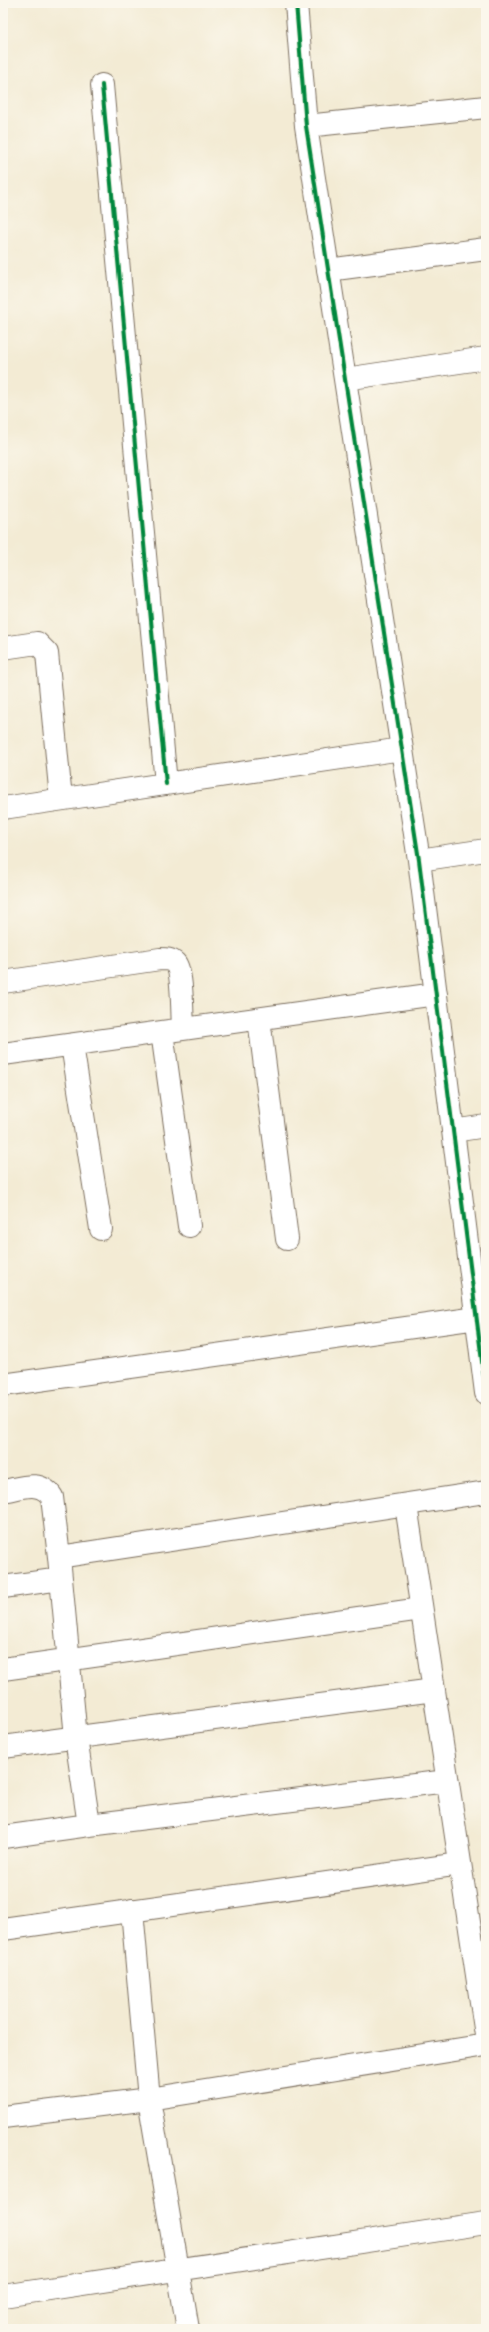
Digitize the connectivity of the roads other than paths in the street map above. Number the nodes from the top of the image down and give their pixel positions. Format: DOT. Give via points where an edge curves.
graph roads {
  1 [pos="296,3"];
  2 [pos="102,84"];
  3 [pos="486,107"];
  4 [pos="306,126"];
  5 [pos="486,249"];
  6 [pos="328,270"];
  7 [pos="486,358"];
  8 [pos="345,379"];
  9 [pos="3,648"];
  10 [pos="402,749"];
  11 [pos="166,784"];
  12 [pos="61,799"];
  13 [pos="3,808"];
  14 [pos="486,850"];
  15 [pos="419,860"];
  16 [pos="3,982"];
  17 [pos="436,994"];
  18 [pos="260,1019"];
  19 [pos="172,1031"];
  20 [pos="72,1045"];
  21 [pos="3,1054"];
  22 [pos="486,1126"];
  23 [pos="453,1131"];
  24 [pos="188,1226"];
  25 [pos="101,1229"];
  26 [pos="287,1239"];
  27 [pos="477,1318"];
  28 [pos="3,1385"];
  29 [pos="486,1393"];
  30 [pos="3,1491"];
  31 [pos="486,1492"];
  32 [pos="406,1505"];
  33 [pos="59,1557"];
  34 [pos="61,1579"];
  35 [pos="3,1587"];
  36 [pos="421,1609"];
  37 [pos="67,1660"];
  38 [pos="3,1669"];
  39 [pos="434,1690"];
  40 [pos="76,1738"];
  41 [pos="3,1748"];
  42 [pos="447,1781"];
  43 [pos="89,1824"];
  44 [pos="3,1838"];
  45 [pos="460,1864"];
  46 [pos="132,1910"];
  47 [pos="3,1929"];
  48 [pos="486,2035"];
  49 [pos="486,2045"];
  50 [pos="149,2099"];
  51 [pos="3,2117"];
  52 [pos="486,2223"];
  53 [pos="178,2270"];
  54 [pos="3,2296"];
  55 [pos="188,2329"];
  1 -- 4 [label="street"];
  2 -- 11 [label="street"];
  3 -- 4 [label="street"];
  4 -- 6 [label="street"];
  5 -- 6 [label="street"];
  6 -- 8 [label="street"];
  7 -- 8 [label="street"];
  8 -- 10 [label="street"];
  9 -- 12 [label="street" via="37,643 47,653"];
  10 -- 11 [label="street"];
  10 -- 15 [label="street"];
  11 -- 12 [label="street"];
  12 -- 13 [label="street"];
  14 -- 15 [label="street"];
  15 -- 17 [label="street"];
  16 -- 19 [label="street" via="169,959 176,964 179,973"];
  17 -- 18 [label="street"];
  17 -- 23 [label="street"];
  18 -- 19 [label="street"];
  18 -- 26 [label="street"];
  19 -- 20 [label="street"];
  19 -- 24 [label="street"];
  20 -- 21 [label="street"];
  20 -- 25 [label="street"];
  22 -- 23 [label="street"];
  23 -- 27 [label="street"];
  27 -- 28 [label="street"];
  27 -- 29 [label="street"];
  30 -- 33 [label="street" via="40,1486 47,1489 52,1497"];
  31 -- 32 [label="street"];
  32 -- 33 [label="street"];
  32 -- 36 [label="street"];
  33 -- 34 [label="street"];
  34 -- 35 [label="street"];
  34 -- 37 [label="street"];
  36 -- 37 [label="street"];
  36 -- 39 [label="street"];
  37 -- 38 [label="street"];
  37 -- 40 [label="street"];
  39 -- 40 [label="street"];
  39 -- 42 [label="street"];
  40 -- 41 [label="street"];
  40 -- 43 [label="street"];
  42 -- 43 [label="street"];
  42 -- 45 [label="street"];
  43 -- 44 [label="street"];
  45 -- 46 [label="street"];
  45 -- 48 [label="street"];
  46 -- 47 [label="street"];
  46 -- 50 [label="street"];
  49 -- 50 [label="street"];
  50 -- 51 [label="street"];
  50 -- 53 [label="street"];
  52 -- 53 [label="street"];
  53 -- 54 [label="street"];
  53 -- 55 [label="street"];
}
